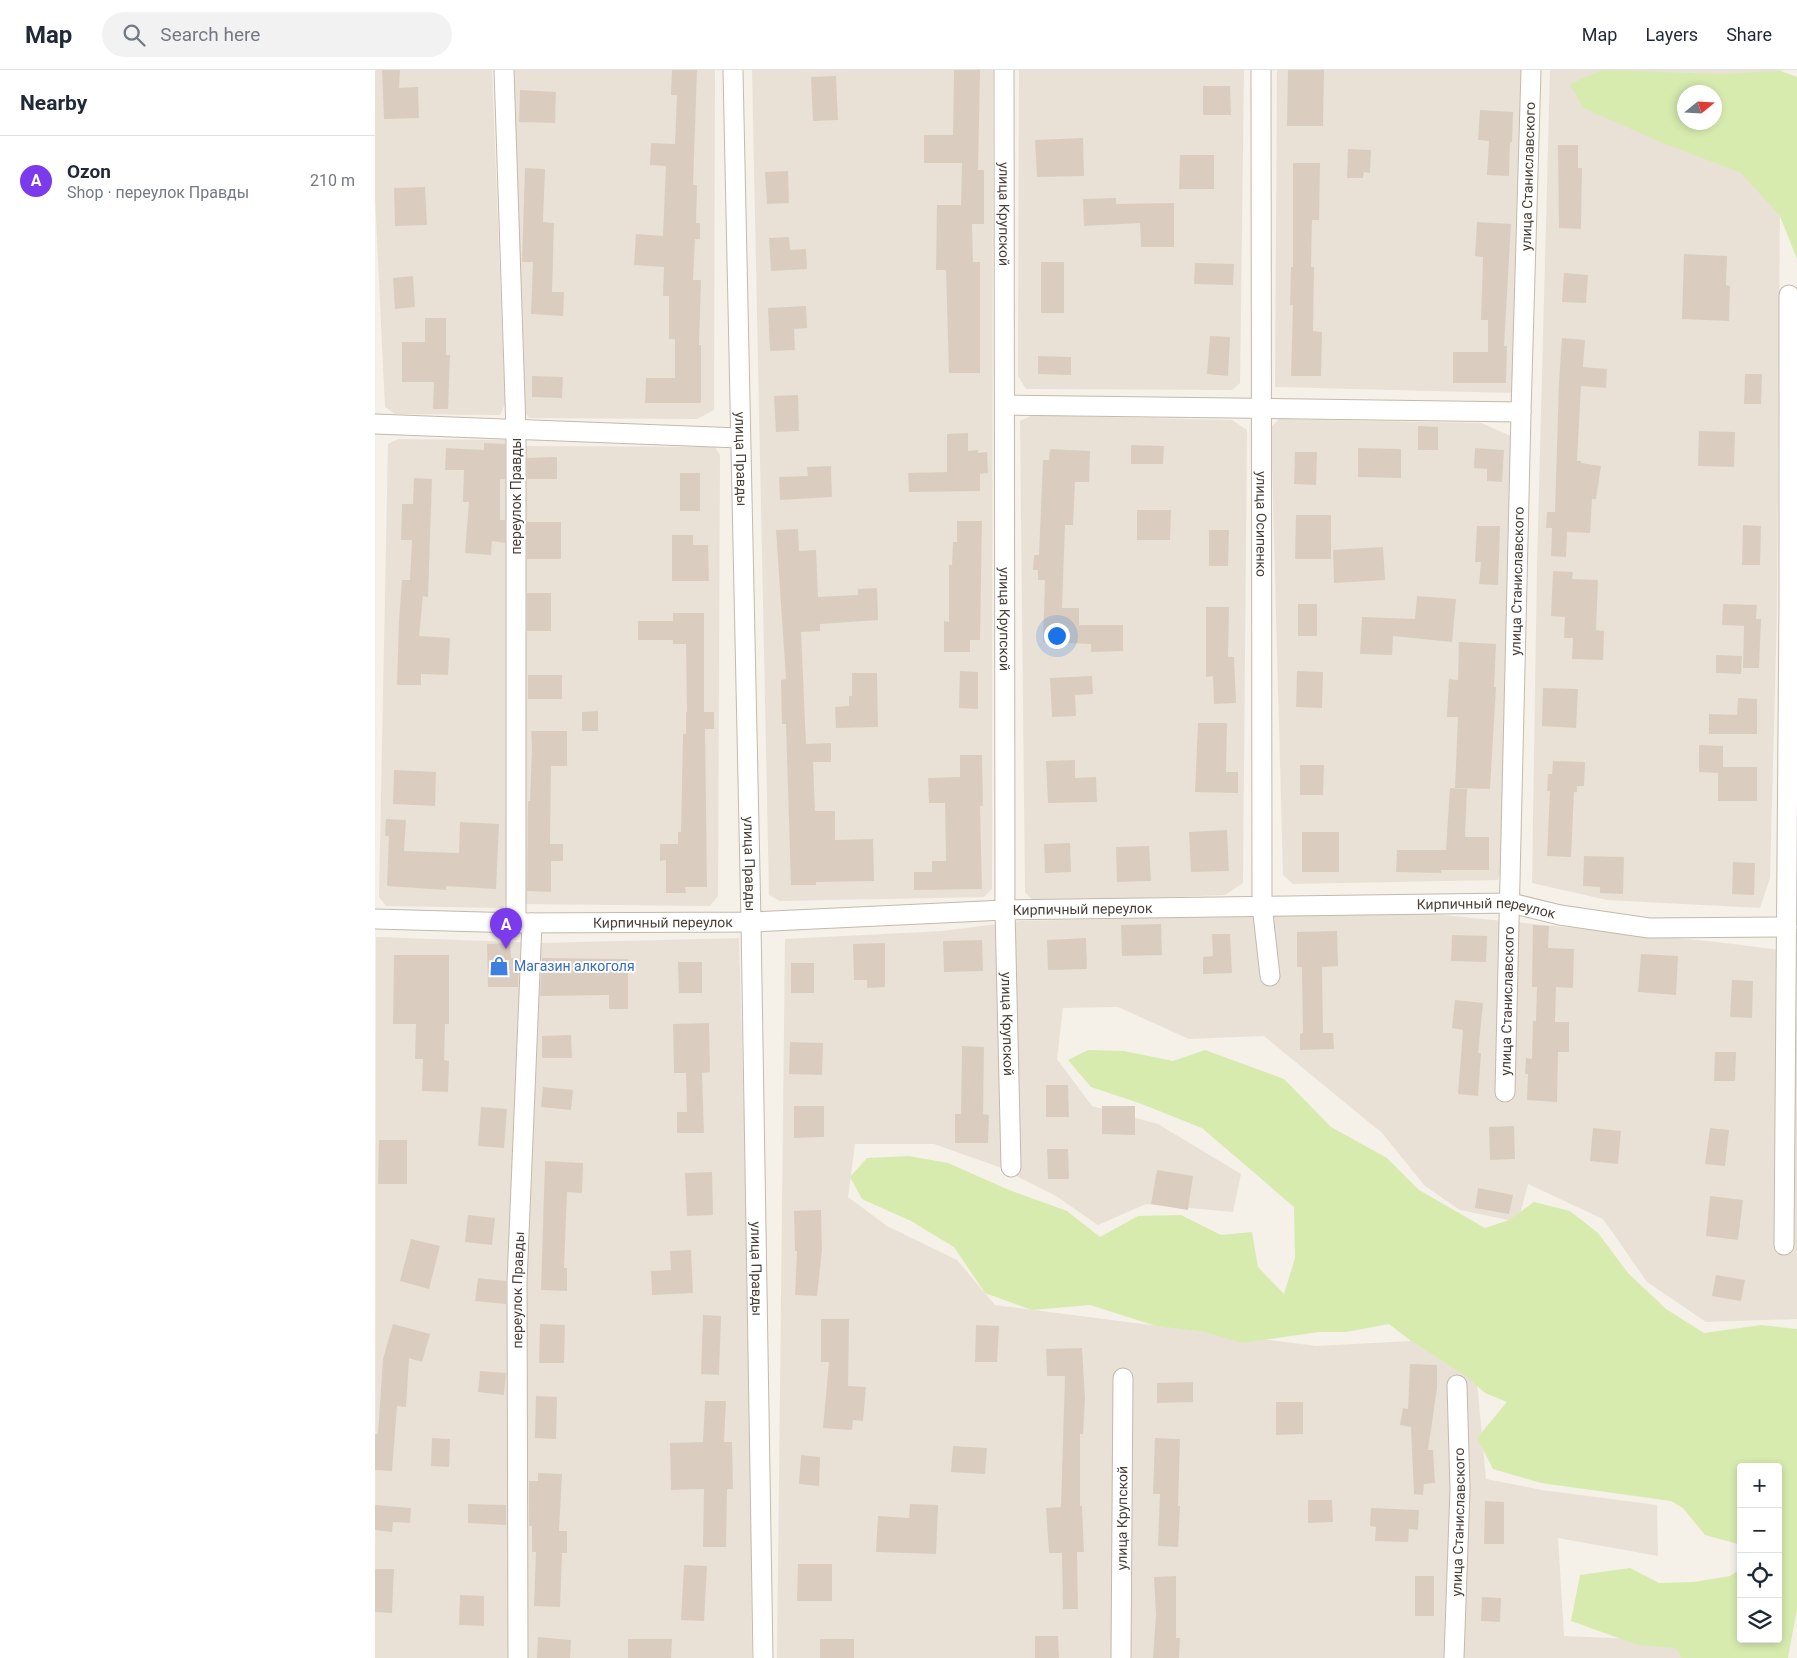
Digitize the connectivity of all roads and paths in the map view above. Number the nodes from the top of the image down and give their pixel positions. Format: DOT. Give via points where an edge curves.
graph roads {
  1 [pos="504,70"];
  2 [pos="733,70"];
  3 [pos="1005,70"];
  4 [pos="1261,70"];
  5 [pos="1531,70"];
  6 [pos="1789,295"];
  7 [pos="1006,405"];
  8 [pos="1261,408"];
  9 [pos="1521,412"];
  10 [pos="375,424"];
  11 [pos="516,430"];
  12 [pos="739,438"];
  13 [pos="1792,709"];
  14 [pos="1511,903"];
  15 [pos="1262,905"];
  16 [pos="1005,910"];
  17 [pos="375,919"];
  18 [pos="751,922"];
  19 [pos="524,923"];
  20 [pos="1787,927"];
  21 [pos="1269,976"];
  22 [pos="1505,1092"];
  23 [pos="1011,1167"];
  24 [pos="1784,1245"];
  25 [pos="1123,1378"];
  26 [pos="1457,1385"];
  27 [pos="518,1658"];
  28 [pos="763,1658"];
  29 [pos="1121,1658"];
  30 [pos="1454,1658"];
  1 -- 11 [label="street, переулок Правды"];
  2 -- 12 [label="street, улица Правды"];
  3 -- 7 [label="street, улица Крупской"];
  4 -- 8 [label="street, улица Осипенко"];
  5 -- 9 [label="street, улица Станиславского"];
  6 -- 13 [label="street"];
  7 -- 8 [label="street"];
  7 -- 16 [label="street, улица Крупской"];
  8 -- 9 [label="street"];
  8 -- 15 [label="street, улица Осипенко"];
  9 -- 14 [label="street, улица Станиславского"];
  10 -- 11 [label="street"];
  11 -- 12 [label="street"];
  11 -- 19 [label="street, переулок Правды"];
  12 -- 18 [label="street, улица Правды"];
  13 -- 20 [label="street"];
  14 -- 15 [label="street, Кирпичный переулок"];
  14 -- 20 [label="street, Кирпичный переулок" via="1560,915 1649,928"];
  14 -- 22 [label="street, улица Станиславского"];
  15 -- 16 [label="street, Кирпичный переулок"];
  15 -- 21 [label="street, улица Осипенко"];
  16 -- 18 [label="street, Кирпичный переулок"];
  16 -- 23 [label="street, улица Крупской"];
  17 -- 19 [label="street, Кирпичный переулок"];
  18 -- 19 [label="street, Кирпичный переулок"];
  18 -- 28 [label="street, улица Правды"];
  19 -- 27 [label="street, переулок Правды" via="517,1282"];
  20 -- 24 [label="street"];
  25 -- 29 [label="street, улица Крупской"];
  26 -- 30 [label="street, улица Станиславского" via="1460,1489"];
}
